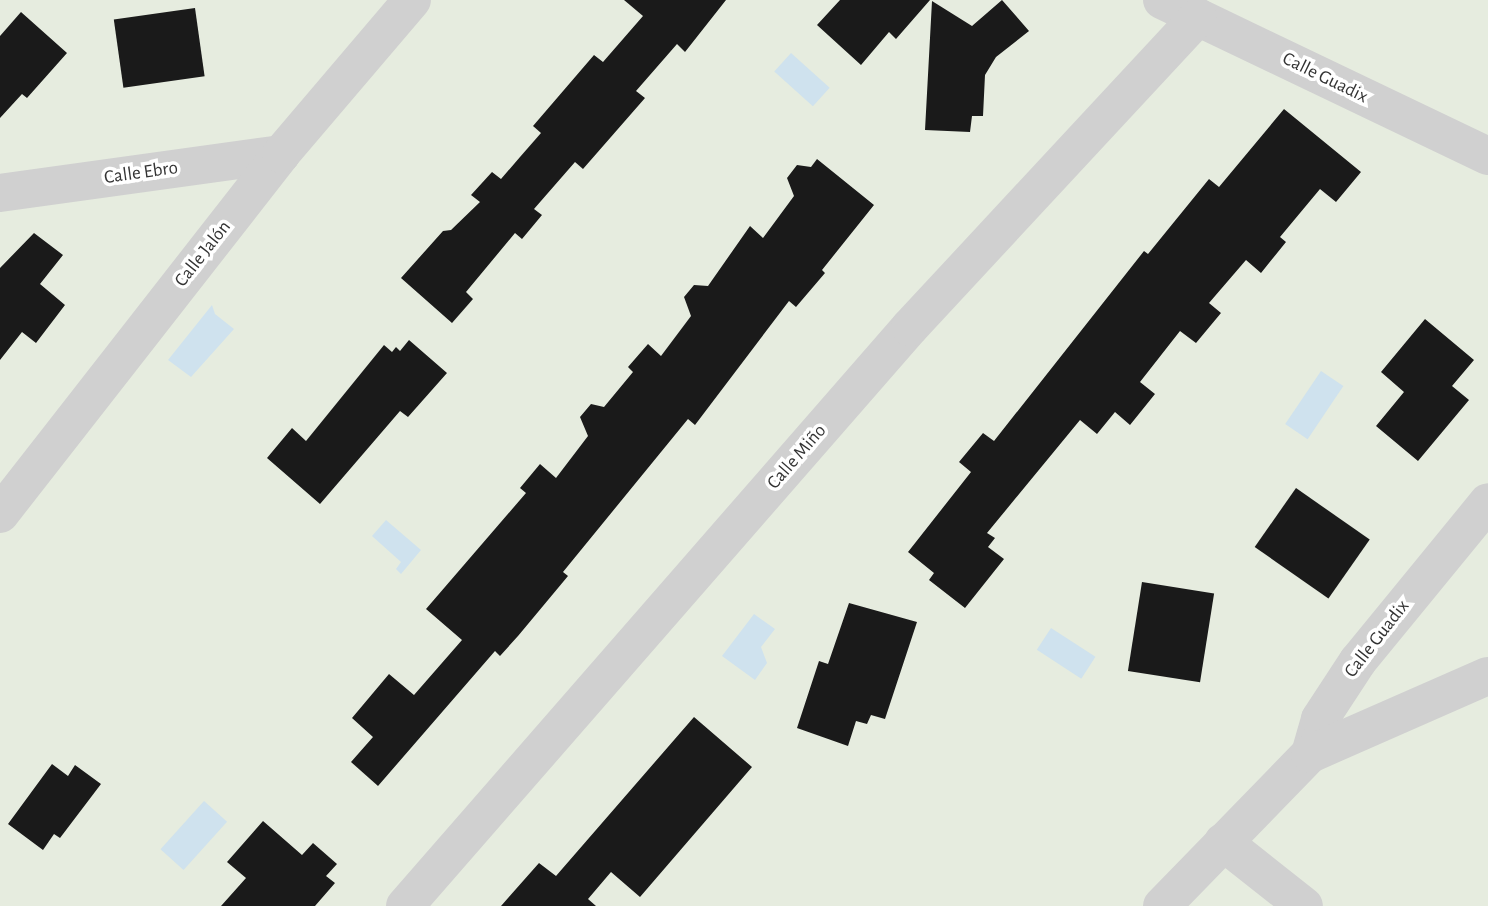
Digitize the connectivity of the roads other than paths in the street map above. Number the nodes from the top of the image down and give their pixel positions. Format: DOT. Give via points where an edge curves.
graph roads {
  1 [pos="412,0"];
  2 [pos="1162,0"];
  3 [pos="1198,17"];
  4 [pos="281,154"];
  5 [pos="1488,156"];
  6 [pos="0,193"];
  7 [pos="1488,502"];
  8 [pos="0,514"];
  9 [pos="1488,676"];
  10 [pos="1310,754"];
  11 [pos="1223,842"];
  12 [pos="405,906"];
  13 [pos="1162,906"];
  14 [pos="1304,906"];
  1 -- 4 [label="street, Calle Jalón"];
  2 -- 3 [label="street, Calle Guadix"];
  3 -- 5 [label="street, Calle Guadix"];
  3 -- 12 [label="street, Calle Miño" via="910,327"];
  4 -- 6 [label="street, Calle Ebro"];
  4 -- 8 [label="street, Calle Jalón"];
  7 -- 10 [label="street, Calle Guadix" via="1357,661 1320,719"];
  9 -- 10 [label="street"];
  10 -- 11 [label="street"];
  11 -- 13 [label="street"];
  11 -- 14 [label="street"];
}
